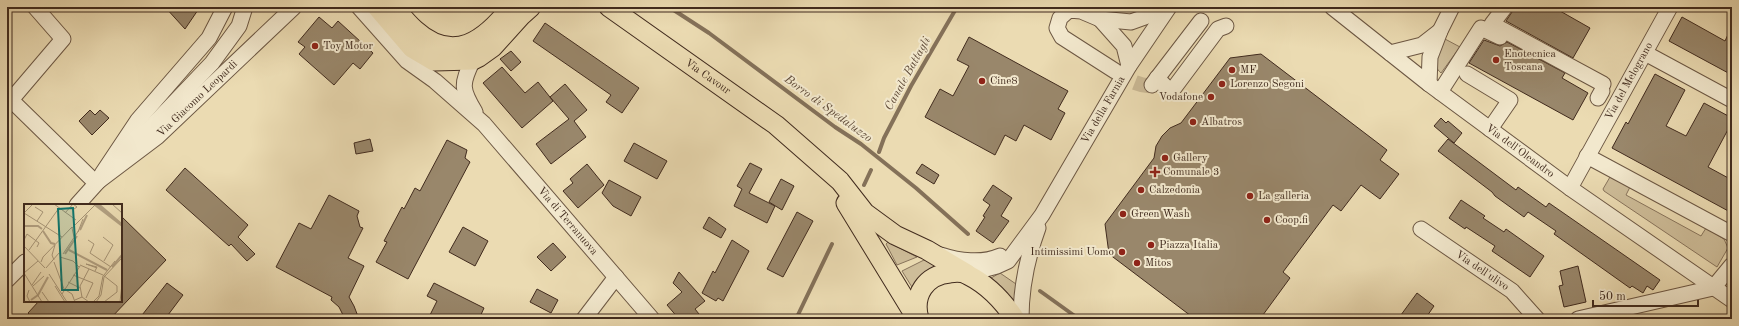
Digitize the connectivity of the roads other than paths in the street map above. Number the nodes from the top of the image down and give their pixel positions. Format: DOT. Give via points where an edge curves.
graph roads {
  1 [pos="35,7"];
  2 [pos="224,7"];
  3 [pos="245,7"];
  4 [pos="294,7"];
  5 [pos="359,7"];
  6 [pos="377,7"];
  7 [pos="394,7"];
  8 [pos="511,7"];
  9 [pos="531,7"];
  10 [pos="600,7"];
  11 [pos="1332,7"];
  12 [pos="1452,7"];
  13 [pos="1505,7"];
  14 [pos="1670,7"];
  15 [pos="1168,8"];
  16 [pos="615,11"];
  17 [pos="1100,19"];
  18 [pos="1201,21"];
  19 [pos="1226,26"];
  20 [pos="1440,32"];
  21 [pos="1519,48"];
  22 [pos="1390,53"];
  23 [pos="1645,53"];
  24 [pos="473,60"];
  25 [pos="1122,69"];
  26 [pos="1556,70"];
  27 [pos="1467,74"];
  28 [pos="1434,88"];
  29 [pos="1601,89"];
  30 [pos="9,98"];
  31 [pos="1619,100"];
  32 [pos="1732,100"];
  33 [pos="484,124"];
  34 [pos="1490,129"];
  35 [pos="804,148"];
  36 [pos="1587,156"];
  37 [pos="96,184"];
  38 [pos="1570,188"];
  39 [pos="78,204"];
  40 [pos="1042,215"];
  41 [pos="1421,229"];
  42 [pos="1732,234"];
  43 [pos="1017,248"];
  44 [pos="927,250"];
  45 [pos="24,263"];
  46 [pos="1732,266"];
  47 [pos="967,274"];
  48 [pos="616,277"];
  49 [pos="7,280"];
  50 [pos="1714,288"];
  51 [pos="1732,300"];
  52 [pos="584,319"];
  53 [pos="652,319"];
  54 [pos="918,319"];
  55 [pos="1016,319"];
  56 [pos="1021,319"];
  57 [pos="1537,319"];
  58 [pos="1578,319"];
  1 -- 30 [label="street" via="63,39"];
  2 -- 37 [label="street, Via Giacomo Leopardi" via="209,38 138,120"];
  3 -- 37 [label="street, Via Giacomo Leopardi" via="239,26 212,63"];
  4 -- 37 [label="street, Via Giacomo Leopardi" via="157,137"];
  5 -- 33 [label="street, Via di Terranuova" via="407,61 435,81"];
  6 -- 24 [label="main road" via="412,48 434,61"];
  7 -- 8 [label="main road" via="416,31 436,44 454,46 468,44 484,36"];
  9 -- 24 [label="main road" via="492,47"];
  10 -- 16 [label="main road, Via Cavour"];
  11 -- 22 [label="street, Via dell'Oleandro"];
  12 -- 20 [label="street"];
  13 -- 29 [label="street" via="1492,24"];
  14 -- 23 [label="street, Via del Melograno"];
  15 -- 17 [label="street" via="1131,22"];
  15 -- 25 [label="street, Via della Farnia"];
  16 -- 35 [label="main road, Via Cavour" via="776,125"];
  17 -- 25 [label="street" via="1124,46"];
  17 -- 25 [label="street" via="1081,11 1069,10 1060,18 1057,28 1062,37"];
  18 -- 19 [label="street" via="1154,82 1167,88 1174,88 1218,29"];
  20 -- 22 [label="street" via="1422,45"];
  20 -- 28 [label="street" via="1430,57"];
  21 -- 28 [label="street" via="1481,28"];
  22 -- 28 [label="street, Via dell'Oleandro"];
  23 -- 31 [label="street, Via del Melograno"];
  23 -- 32 [label="street"];
  24 -- 33 [label="street, Via di Terranuova" via="464,81 467,99"];
  25 -- 40 [label="street, Via della Farnia"];
  26 -- 29 [label="street"];
  27 -- 34 [label="street" via="1510,100"];
  28 -- 34 [label="street, Via dell'Oleandro"];
  29 -- 31 [label="street"];
  30 -- 37 [label="street"];
  31 -- 36 [label="street, Via del Melograno"];
  33 -- 48 [label="street, Via di Terranuova"];
  34 -- 38 [label="street, Via dell'Oleandro"];
  35 -- 44 [label="main road, Via Cavour" via="840,181 865,213 895,235"];
  35 -- 54 [label="main road, Via Cavour" via="844,201"];
  36 -- 38 [label="street, Via del Melograno"];
  36 -- 42 [label="street"];
  37 -- 39 [label="street, Via Giacomo Leopardi"];
  38 -- 50 [label="street, Via dell'Oleandro"];
  40 -- 43 [label="street, Via della Farnia"];
  40 -- 56 [label="street, Via della Farnia" via="1024,274"];
  41 -- 57 [label="street, Via dell'ulivo" via="1512,291"];
  43 -- 44 [label="street, Via della Farnia" via="991,260 953,259"];
  43 -- 47 [label="street, Via della Farnia" via="1008,261"];
  44 -- 47 [label="main road, Via Cavour"];
  45 -- 49 [label="street"];
  46 -- 50 [label="street"];
  47 -- 54 [label="main road, Via Cavour" via="941,274 925,283 918,300"];
  47 -- 55 [label="main road, Via Cavour" via="994,293"];
  48 -- 52 [label="street"];
  48 -- 53 [label="street, Via di Terranuova"];
  50 -- 51 [label="street, Via dell'Oleandro"];
  50 -- 58 [label="street"];
}
